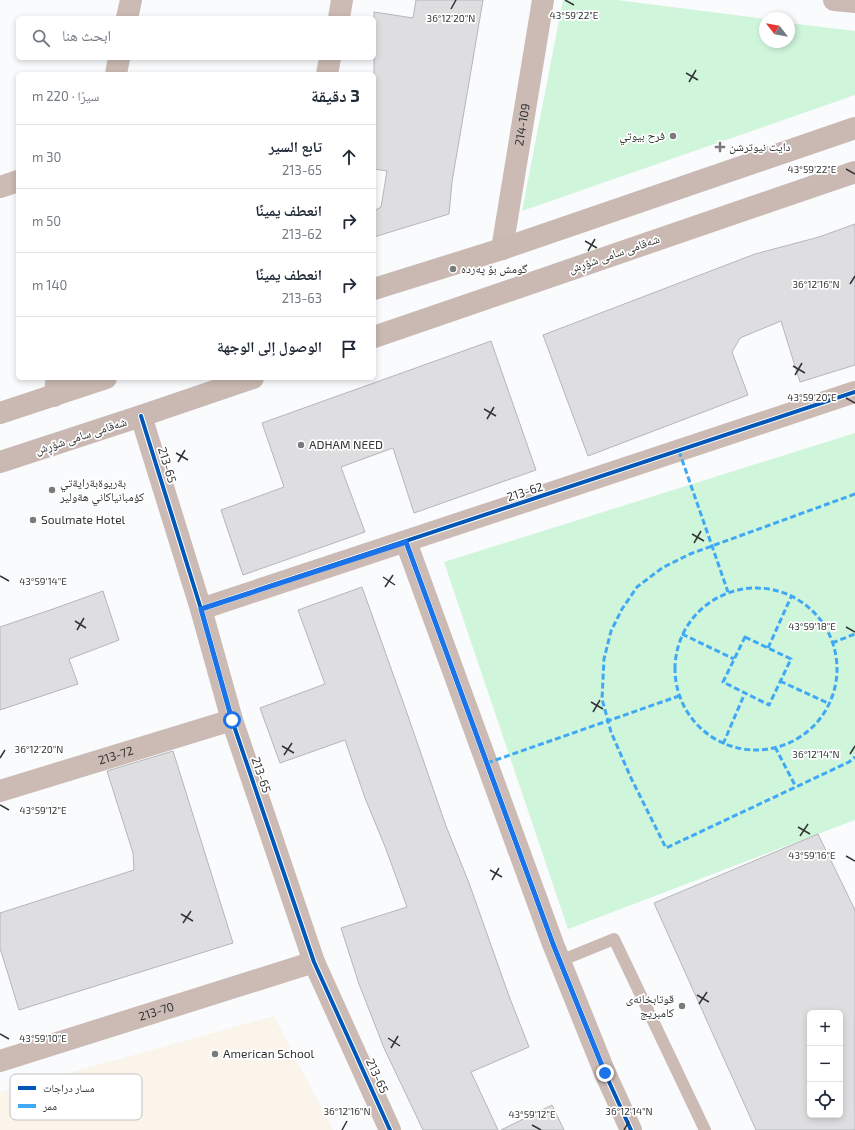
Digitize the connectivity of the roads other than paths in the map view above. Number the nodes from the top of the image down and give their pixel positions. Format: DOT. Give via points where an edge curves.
graph roads {
  1 [pos="131,0"];
  2 [pos="342,0"];
  3 [pos="543,0"];
  4 [pos="834,0"];
  5 [pos="855,2"];
  6 [pos="127,16"];
  7 [pos="338,16"];
  8 [pos="120,60"];
  9 [pos="330,60"];
  10 [pos="116,72"];
  11 [pos="327,72"];
  12 [pos="855,128"];
  13 [pos="855,172"];
  14 [pos="16,182"];
  15 [pos="0,187"];
  16 [pos="502,249"];
  17 [pos="376,289"];
  18 [pos="376,335"];
  19 [pos="95,380"];
  20 [pos="247,380"];
  21 [pos="56,387"];
  22 [pos="855,392"];
  23 [pos="0,413"];
  24 [pos="142,416"];
  25 [pos="0,462"];
  26 [pos="406,542"];
  27 [pos="201,609"];
  28 [pos="232,720"];
  29 [pos="0,791"];
  30 [pos="560,961"];
  31 [pos="314,962"];
  32 [pos="0,1061"];
  33 [pos="390,1130"];
  34 [pos="631,1130"];
  35 [pos="705,1130"];
  1 -- 6 [label="street"];
  2 -- 7 [label="street"];
  3 -- 16 [label="street, 214-109"];
  4 -- 5 [label="street"];
  8 -- 10 [label="street"];
  9 -- 11 [label="street"];
  12 -- 16 [label="main road"];
  13 -- 18 [label="main road, شەقامی سامی شۆڕش"];
  14 -- 15 [label="street"];
  16 -- 17 [label="main road"];
  19 -- 21 [label="main road"];
  20 -- 24 [label="main road, شەقامی سامی شۆڕش"];
  21 -- 23 [label="main road"];
  22 -- 26 [label="street, 213-62"];
  24 -- 25 [label="main road, شەقامی سامی شۆڕش"];
  24 -- 27 [label="street, 213-65"];
  26 -- 27 [label="street, 213-62"];
  26 -- 30 [label="street"];
  27 -- 28 [label="street, 213-65"];
  28 -- 29 [label="street, 213-72"];
  28 -- 31 [label="street, 213-65"];
  30 -- 34 [label="street"];
  30 -- 35 [label="lane" via="614,939"];
  31 -- 32 [label="street, 213-70"];
  31 -- 33 [label="street, 213-65"];
}
